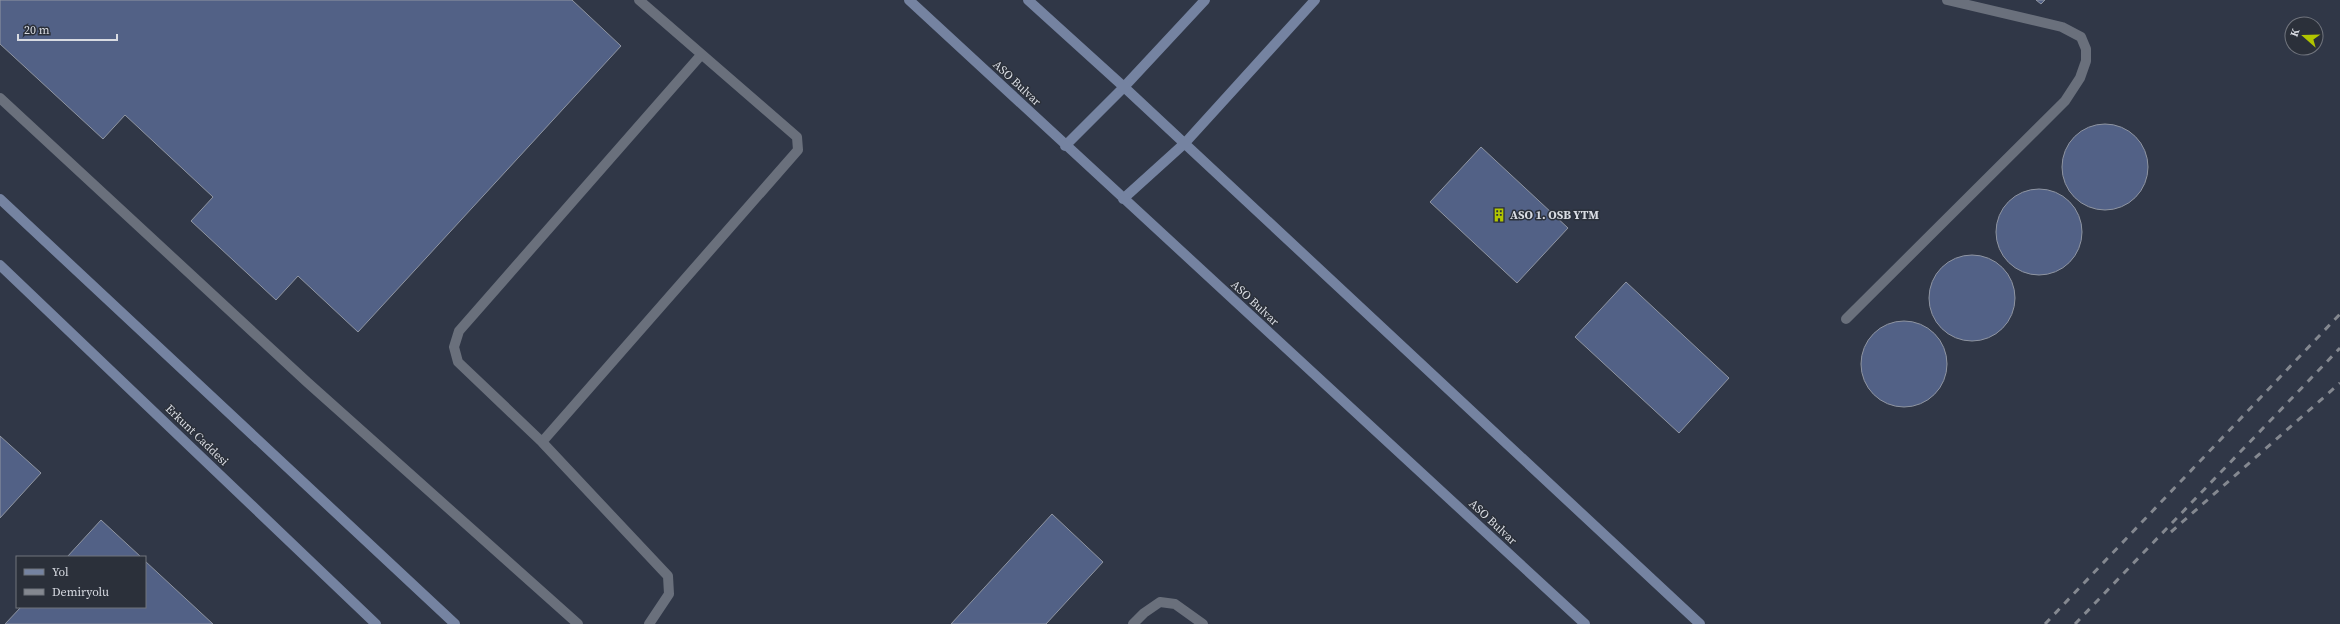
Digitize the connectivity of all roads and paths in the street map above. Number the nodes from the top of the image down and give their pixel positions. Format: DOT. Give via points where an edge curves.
graph roads {
  1 [pos="639,0"];
  2 [pos="908,0"];
  3 [pos="1028,0"];
  4 [pos="1205,0"];
  5 [pos="1315,0"];
  6 [pos="1947,0"];
  7 [pos="701,55"];
  8 [pos="1124,87"];
  9 [pos="0,98"];
  10 [pos="1185,143"];
  11 [pos="1065,146"];
  12 [pos="0,198"];
  13 [pos="1123,200"];
  14 [pos="0,265"];
  15 [pos="1846,319"];
  16 [pos="542,442"];
  17 [pos="376,624"];
  18 [pos="455,624"];
  19 [pos="578,624"];
  20 [pos="649,624"];
  21 [pos="1133,624"];
  22 [pos="1204,624"];
  23 [pos="1585,624"];
  24 [pos="1700,624"];
  1 -- 7 [label="lane"];
  2 -- 11 [label="street, ASO Bulvar"];
  3 -- 8 [label="street"];
  4 -- 8 [label="street"];
  5 -- 10 [label="street"];
  6 -- 15 [label="lane" via="2062,26 2081,37 2086,49 2086,61 2080,78 2065,101"];
  7 -- 16 [label="lane" via="459,331 454,347 458,362"];
  7 -- 16 [label="lane" via="797,137 798,150"];
  8 -- 10 [label="street"];
  8 -- 11 [label="street"];
  9 -- 19 [label="lane" via="307,382"];
  10 -- 13 [label="street"];
  10 -- 24 [label="street"];
  11 -- 13 [label="street, ASO Bulvar"];
  12 -- 18 [label="street"];
  13 -- 23 [label="street, ASO Bulvar"];
  14 -- 17 [label="street, Erkunt Caddesi"];
  16 -- 20 [label="lane" via="668,576 669,594"];
  21 -- 22 [label="lane" via="1160,602 1175,604"];
}
